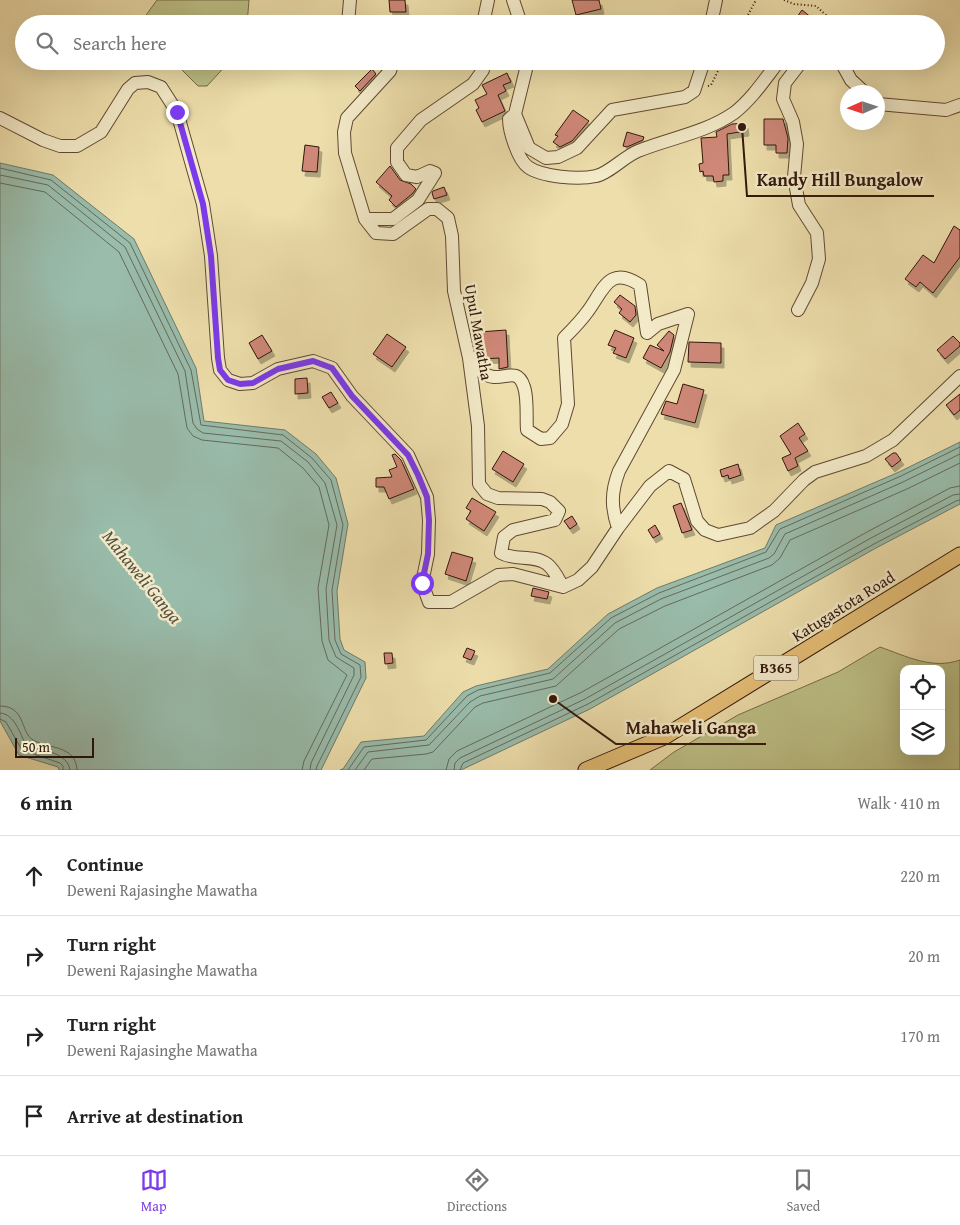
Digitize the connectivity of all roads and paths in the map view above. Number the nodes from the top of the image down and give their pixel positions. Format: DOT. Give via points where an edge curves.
graph roads {
  1 [pos="350,0"];
  2 [pos="488,0"];
  3 [pos="513,0"];
  4 [pos="716,0"];
  5 [pos="756,0"];
  6 [pos="784,0"];
  7 [pos="349,15"];
  8 [pos="485,15"];
  9 [pos="518,15"];
  10 [pos="713,15"];
  11 [pos="748,15"];
  12 [pos="826,15"];
  13 [pos="390,70"];
  14 [pos="483,70"];
  15 [pos="526,70"];
  16 [pos="701,70"];
  17 [pos="772,70"];
  18 [pos="795,70"];
  19 [pos="841,70"];
  20 [pos="844,70"];
  21 [pos="848,85"];
  22 [pos="857,85"];
  23 [pos="885,104"];
  24 [pos="960,105"];
  25 [pos="515,114"];
  26 [pos="0,118"];
  27 [pos="365,219"];
  28 [pos="798,310"];
  29 [pos="469,358"];
  30 [pos="960,376"];
  31 [pos="618,528"];
  32 [pos="960,555"];
  33 [pos="563,587"];
  34 [pos="586,770"];
  1 -- 7 [label="street"];
  2 -- 8 [label="street"];
  3 -- 9 [label="street"];
  4 -- 10 [label="street"];
  5 -- 11 [label="path"];
  6 -- 12 [label="path" via="816,6"];
  13 -- 27 [label="street" via="347,118 344,132 345,153"];
  14 -- 27 [label="street" via="472,84 421,120 397,148 397,162 406,175 418,178 435,173 418,200 393,219"];
  15 -- 25 [label="street"];
  16 -- 25 [label="street" via="694,91 685,97 612,110 577,148 558,157 546,158 530,148"];
  17 -- 25 [label="street" via="749,100 733,113 703,130 637,151 597,176 541,173 527,166 509,126 509,119"];
  18 -- 28 [label="street" via="785,83 783,99 793,122 797,144 794,177 799,205 817,233 819,259 812,283"];
  19 -- 21 [label="street"];
  20 -- 22 [label="street"];
  23 -- 24 [label="street" via="946,110"];
  26 -- 33 [label="street" via="43,140 60,146 77,146 101,132 135,83 148,82 161,87 177,112 203,204 211,256 218,358 220,370 228,380 240,384 253,383 278,369 313,361 332,368 352,396 408,455 421,482 427,497 429,520 428,554 422,583 430,602 451,602 498,575 513,574"];
  27 -- 29 [label="street, Upul Mawatha" via="376,233 393,234 428,209 437,209 448,218 452,236 454,291"];
  29 -- 31 [label="street" via="481,372 495,377 510,374 519,378 524,388 527,430 541,439 550,438 562,424 568,404 564,338 605,285 612,279 629,277 640,285 647,333 658,324 688,314 674,370 613,487 613,513"];
  29 -- 33 [label="street, Upul Mawatha" via="478,426 479,484 488,494 498,498 542,499 558,511 555,520 513,530 504,538 501,553 548,565"];
  30 -- 31 [label="street" via="893,440 866,456 815,472 774,511 750,528 718,535 705,530 697,521 684,479 668,471 650,486"];
  31 -- 33 [label="street" via="592,568"];
  32 -- 34 [label="main road, Katugastota Road / B365" via="664,737"];
}
